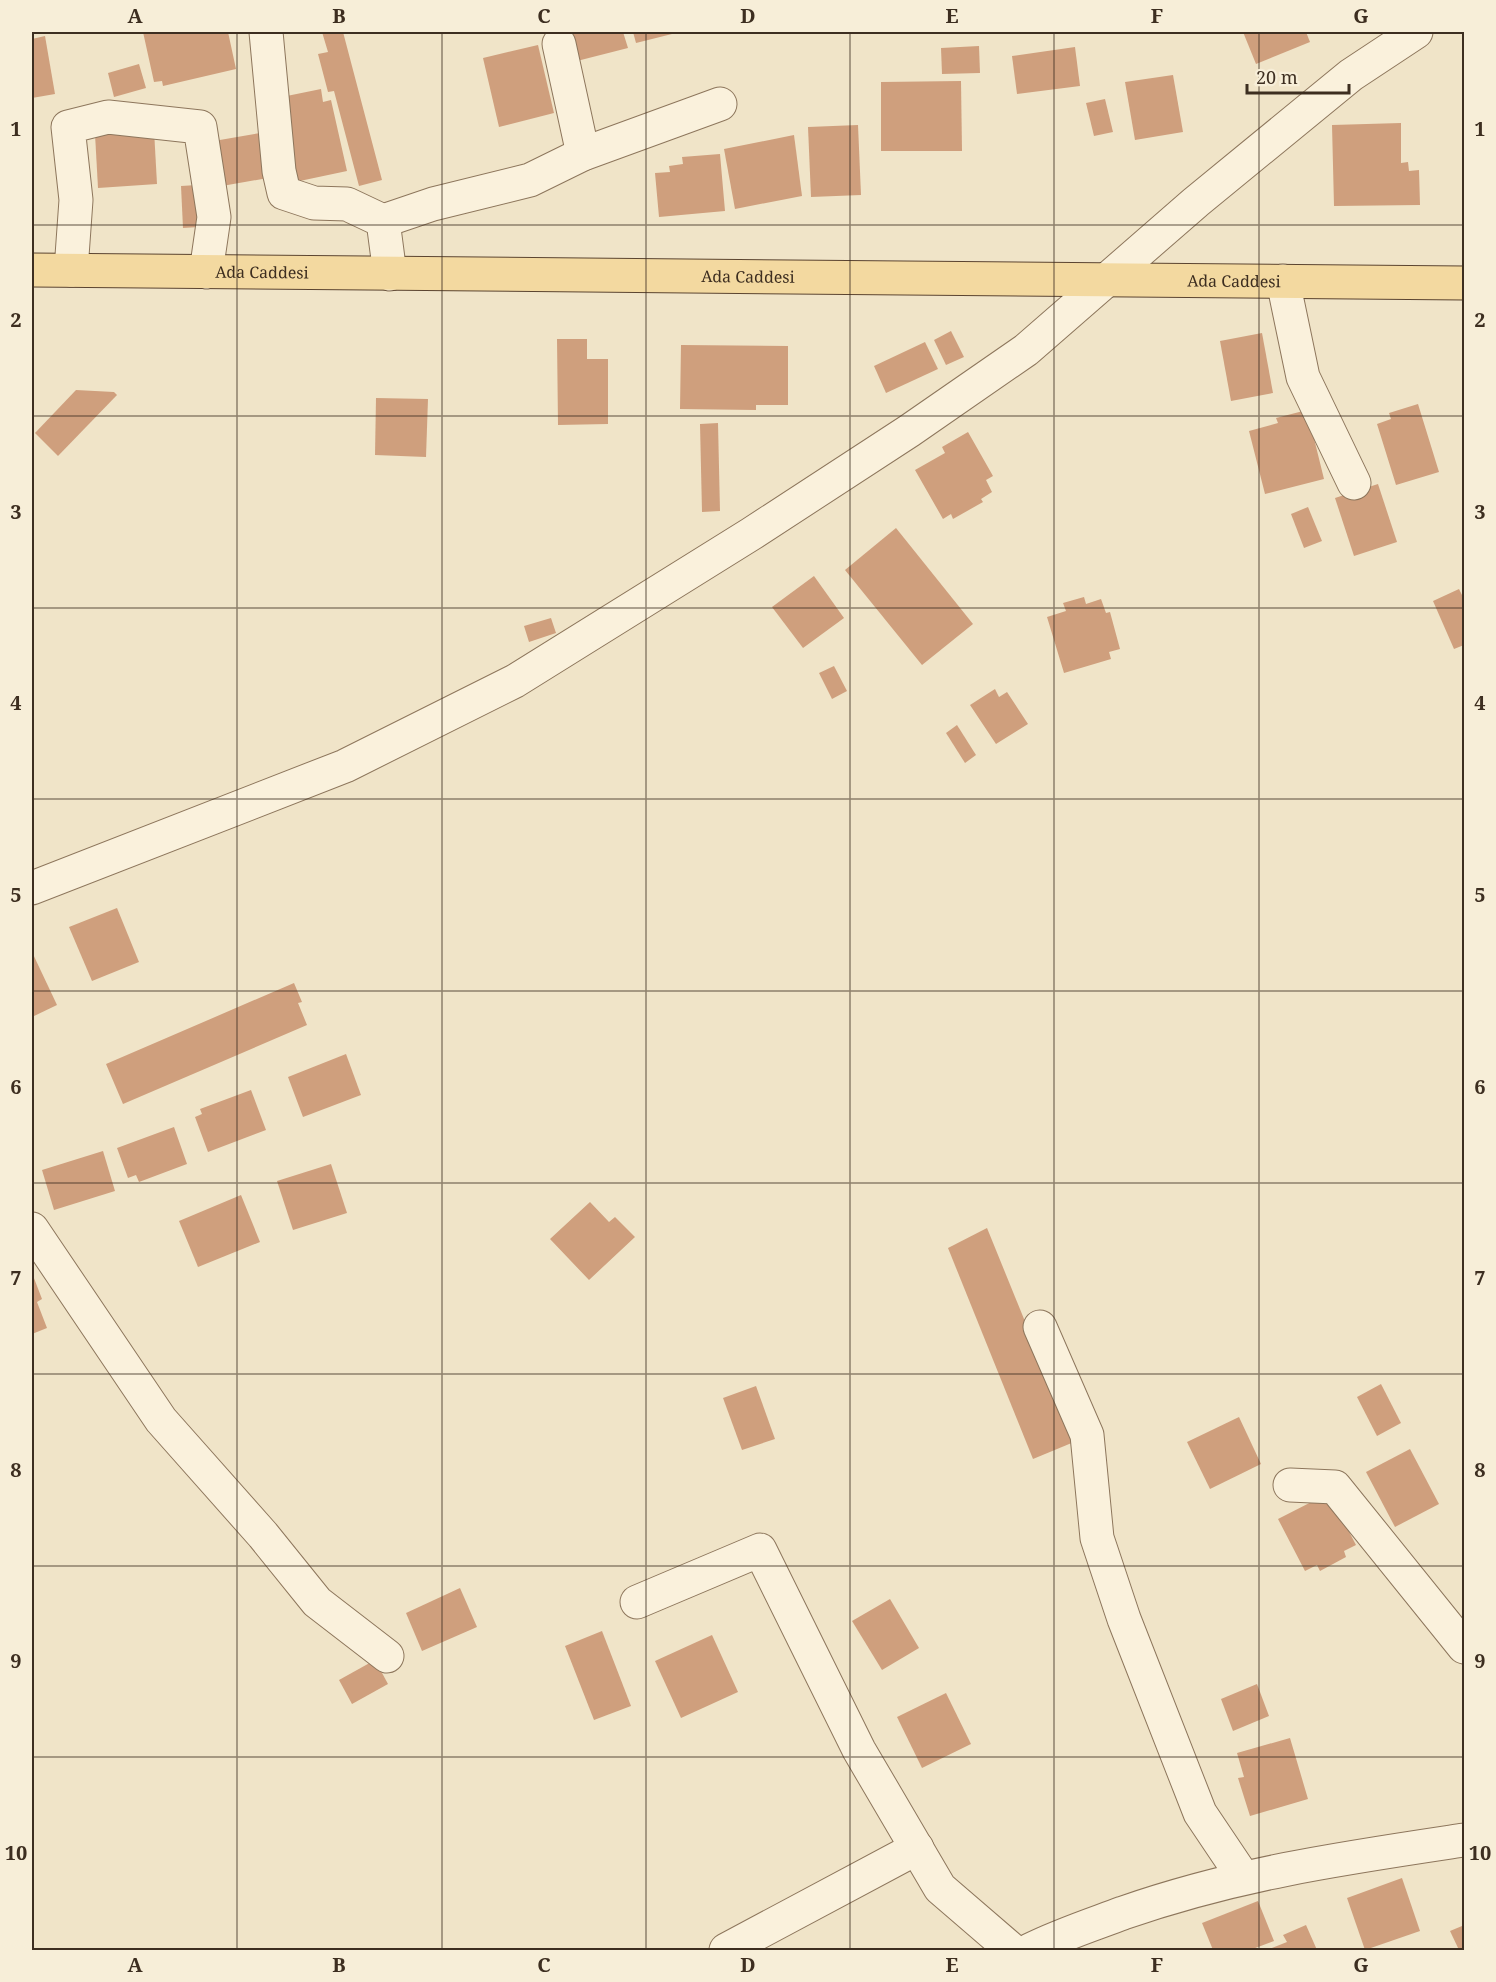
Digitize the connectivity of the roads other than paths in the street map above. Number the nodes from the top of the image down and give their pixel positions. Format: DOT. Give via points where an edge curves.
graph roads {
  1 [pos="266,32"];
  2 [pos="1416,32"];
  3 [pos="559,44"];
  4 [pos="720,104"];
  5 [pos="583,154"];
  6 [pos="383,221"];
  7 [pos="32,270"];
  8 [pos="71,270"];
  9 [pos="206,273"];
  10 [pos="390,274"];
  11 [pos="1109,280"];
  12 [pos="1283,281"];
  13 [pos="1464,283"];
  14 [pos="1354,483"];
  15 [pos="32,888"];
  16 [pos="32,1229"];
  17 [pos="1040,1327"];
  18 [pos="1290,1485"];
  19 [pos="637,1602"];
  20 [pos="1464,1647"];
  21 [pos="387,1656"];
  22 [pos="1464,1840"];
  23 [pos="917,1848"];
  24 [pos="1243,1877"];
  25 [pos="1045,1946"];
  26 [pos="726,1950"];
  27 [pos="1012,1950"];
  1 -- 6 [label="street" via="284,193 314,203 347,204"];
  2 -- 11 [label="street" via="1341,82"];
  3 -- 5 [label="street"];
  4 -- 5 [label="street"];
  5 -- 6 [label="street" via="530,180"];
  6 -- 10 [label="street"];
  7 -- 8 [label="main road, Ada Caddesi"];
  8 -- 9 [label="main road, Ada Caddesi"];
  8 -- 9 [label="street" via="76,200 68,127 108,117 200,126 214,217"];
  9 -- 10 [label="main road, Ada Caddesi"];
  10 -- 11 [label="main road, Ada Caddesi"];
  11 -- 12 [label="main road, Ada Caddesi"];
  11 -- 15 [label="street" via="1026,350 909,431 515,681 345,766"];
  12 -- 13 [label="main road, Ada Caddesi"];
  12 -- 14 [label="street" via="1303,377"];
  16 -- 21 [label="street" via="161,1420 317,1602"];
  17 -- 24 [label="street" via="1087,1435 1097,1538 1124,1619 1200,1813"];
  18 -- 20 [label="street" via="1335,1487"];
  19 -- 23 [label="street" via="760,1550 859,1750"];
  22 -- 24 [label="street" via="1312,1862"];
  23 -- 26 [label="street"];
  23 -- 27 [label="street" via="940,1888"];
  24 -- 25 [label="street" via="1175,1895"];
}
